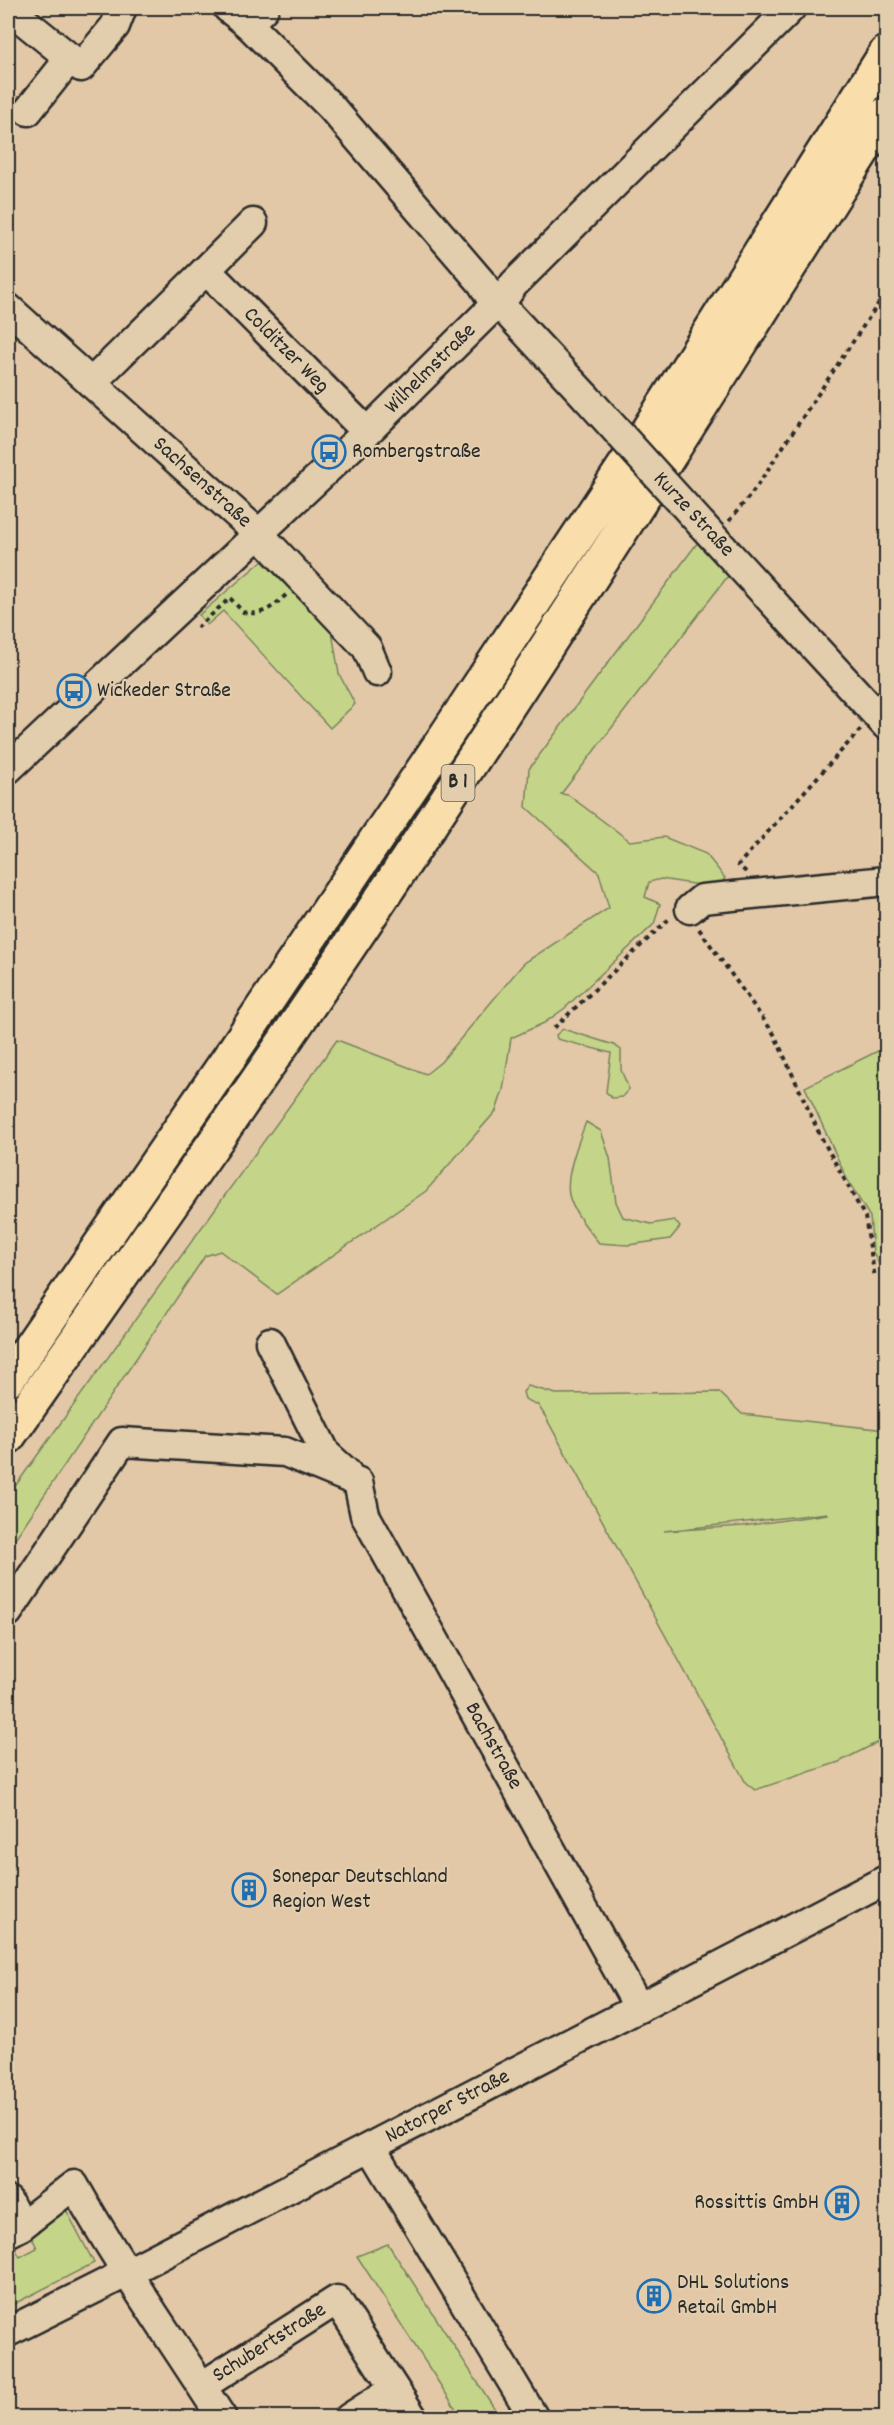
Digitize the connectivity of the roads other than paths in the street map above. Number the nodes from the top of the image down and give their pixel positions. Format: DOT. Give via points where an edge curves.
graph roads {
  1 [pos="8,8"];
  2 [pos="122,8"];
  3 [pos="791,8"];
  4 [pos="246,13"];
  5 [pos="886,53"];
  6 [pos="70,58"];
  7 [pos="28,111"];
  8 [pos="886,114"];
  9 [pos="253,224"];
  10 [pos="206,270"];
  11 [pos="8,308"];
  12 [pos="497,308"];
  13 [pos="91,383"];
  14 [pos="367,432"];
  15 [pos="259,534"];
  16 [pos="377,672"];
  17 [pos="881,719"];
  18 [pos="8,769"];
  19 [pos="886,881"];
  20 [pos="690,909"];
  21 [pos="270,1342"];
  22 [pos="8,1379"];
  23 [pos="8,1437"];
  24 [pos="358,1482"];
  25 [pos="8,1612"];
  26 [pos="886,1880"];
  27 [pos="639,2008"];
  28 [pos="371,2147"];
  29 [pos="8,2201"];
  30 [pos="14,2230"];
  31 [pos="128,2272"];
  32 [pos="8,2332"];
  33 [pos="202,2386"];
  34 [pos="394,2389"];
  35 [pos="222,2418"];
  36 [pos="349,2418"];
  37 [pos="413,2418"];
  38 [pos="534,2418"];
  1 -- 6 [label="street"];
  2 -- 6 [label="street" via="116,26 81,67"];
  3 -- 12 [label="street, Wilhelmstraße" via="514,284"];
  4 -- 12 [label="street" via="482,283"];
  5 -- 22 [label="highway, B 1" via="645,435 235,1049"];
  6 -- 7 [label="street"];
  8 -- 23 [label="highway, B 1" via="445,803"];
  9 -- 10 [label="street"];
  10 -- 13 [label="street"];
  10 -- 14 [label="street, Colditzer Weg"];
  11 -- 13 [label="street, Sachsenstraße"];
  12 -- 14 [label="street, Wilhelmstraße" via="488,312"];
  12 -- 17 [label="street, Kurze Straße, bridge" via="506,311"];
  13 -- 15 [label="street, Sachsenstraße"];
  14 -- 15 [label="street, Wilhelmstraße"];
  15 -- 16 [label="street, Sachsenstraße" via="367,648"];
  15 -- 18 [label="street, Wilhelmstraße"];
  19 -- 20 [label="street" via="702,899"];
  21 -- 24 [label="street" via="326,1454"];
  24 -- 25 [label="street" via="285,1452 122,1442"];
  24 -- 27 [label="street, Bachstraße" via="365,1515"];
  26 -- 27 [label="street, Natorper Straße"];
  27 -- 28 [label="street, Natorper Straße"];
  28 -- 31 [label="street, Natorper Straße"];
  28 -- 38 [label="street"];
  29 -- 30 [label="street"];
  30 -- 31 [label="street, Schubertstraße" via="74,2185 105,2241"];
  31 -- 32 [label="street, Natorper Straße"];
  31 -- 33 [label="street, Schubertstraße"];
  33 -- 34 [label="street, Schubertstraße" via="337,2300"];
  33 -- 35 [label="street, Schubertstraße"];
  34 -- 36 [label="street"];
  34 -- 37 [label="street, Schubertstraße"];
}
